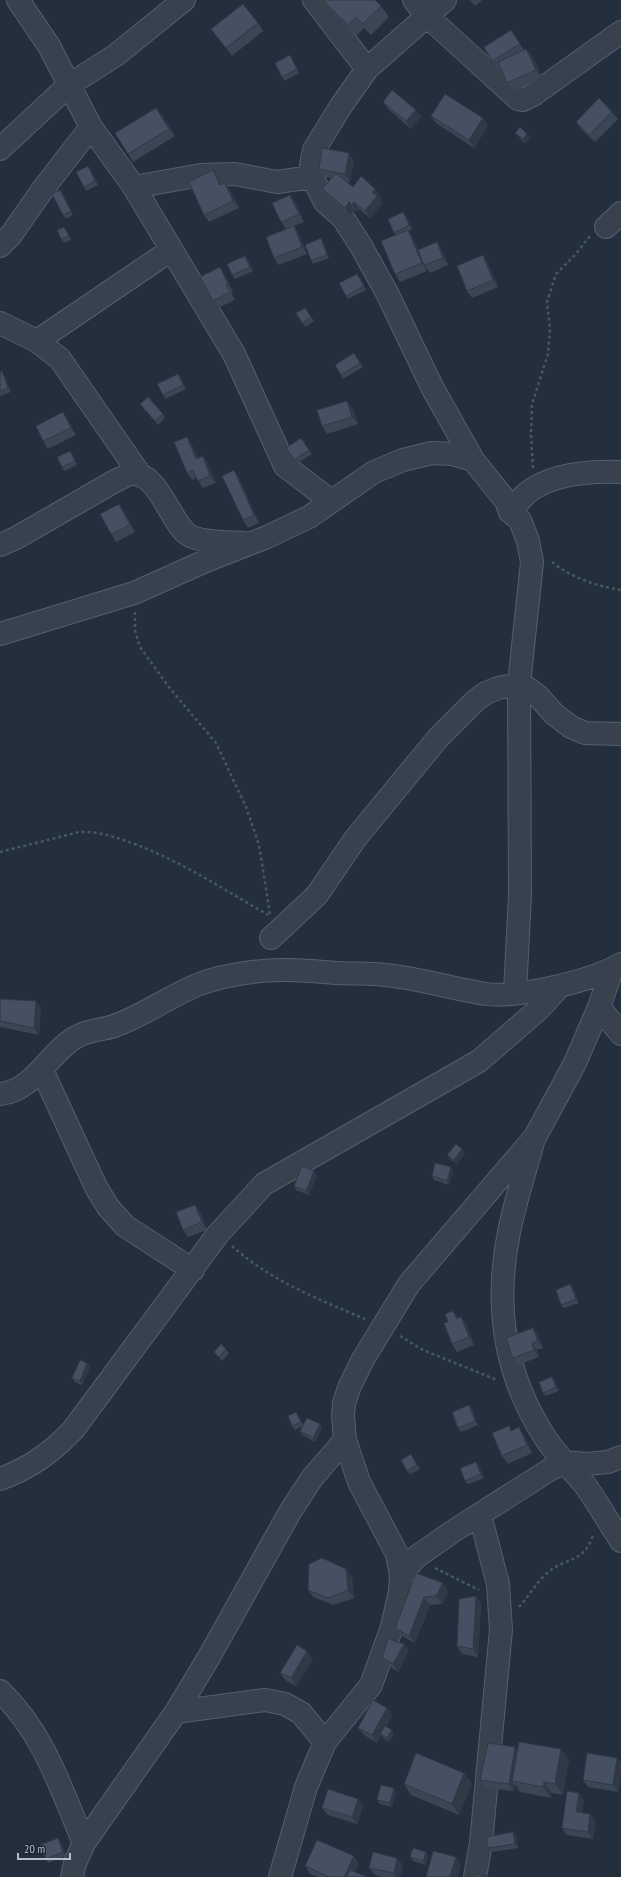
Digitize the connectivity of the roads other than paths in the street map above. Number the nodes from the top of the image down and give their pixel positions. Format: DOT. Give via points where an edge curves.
graph roads {
  1 [pos="18,0"];
  2 [pos="184,0"];
  3 [pos="314,0"];
  4 [pos="414,0"];
  5 [pos="444,0"];
  6 [pos="428,17"];
  7 [pos="621,32"];
  8 [pos="367,69"];
  9 [pos="68,85"];
  10 [pos="91,127"];
  11 [pos="0,148"];
  12 [pos="312,177"];
  13 [pos="134,187"];
  14 [pos="0,246"];
  15 [pos="172,250"];
  16 [pos="0,322"];
  17 [pos="37,341"];
  18 [pos="473,460"];
  19 [pos="621,472"];
  20 [pos="141,476"];
  21 [pos="331,501"];
  22 [pos="510,512"];
  23 [pos="250,543"];
  24 [pos="0,545"];
  25 [pos="0,634"];
  26 [pos="519,684"];
  27 [pos="621,734"];
  28 [pos="271,938"];
  29 [pos="616,967"];
  30 [pos="560,986"];
  31 [pos="515,992"];
  32 [pos="599,1007"];
  33 [pos="621,1034"];
  34 [pos="42,1070"];
  35 [pos="0,1094"];
  36 [pos="534,1137"];
  37 [pos="193,1270"];
  38 [pos="345,1440"];
  39 [pos="621,1457"];
  40 [pos="565,1462"];
  41 [pos="0,1479"];
  42 [pos="480,1515"];
  43 [pos="621,1542"];
  44 [pos="401,1575"];
  45 [pos="0,1692"];
  46 [pos="176,1712"];
  47 [pos="325,1742"];
  48 [pos="84,1844"];
  49 [pos="72,1877"];
  50 [pos="280,1877"];
  51 [pos="475,1877"];
  1 -- 9 [label="street" via="49,46"];
  2 -- 9 [label="street" via="116,55"];
  3 -- 8 [label="street"];
  4 -- 6 [label="street"];
  5 -- 6 [label="street"];
  6 -- 7 [label="street" via="514,96 523,100"];
  6 -- 8 [label="street"];
  8 -- 12 [label="street" via="314,150"];
  9 -- 10 [label="street"];
  9 -- 11 [label="street"];
  10 -- 13 [label="street"];
  10 -- 14 [label="street" via="43,189 11,236"];
  12 -- 13 [label="street" via="277,182 235,174 201,175"];
  12 -- 18 [label="street" via="325,202 343,218 361,246 387,293 432,387"];
  13 -- 15 [label="street"];
  15 -- 17 [label="street"];
  15 -- 21 [label="street" via="234,354 285,466"];
  16 -- 17 [label="street"];
  17 -- 20 [label="street" via="60,358"];
  18 -- 21 [label="street" via="432,452 419,455 374,472"];
  18 -- 22 [label="street" via="506,501"];
  19 -- 22 [label="street" via="566,476 527,493"];
  20 -- 23 [label="street" via="161,494 187,534 216,541"];
  20 -- 24 [label="street" via="132,474 114,481"];
  21 -- 23 [label="street" via="309,517"];
  22 -- 26 [label="street" via="520,520 532,562"];
  23 -- 25 [label="street" via="134,594"];
  26 -- 27 [label="street" via="538,696 570,728 584,733"];
  26 -- 28 [label="street" via="498,688 476,700 438,738 354,839 316,895"];
  26 -- 31 [label="street" via="520,895"];
  29 -- 30 [label="street"];
  29 -- 32 [label="street"];
  30 -- 31 [label="street"];
  30 -- 37 [label="street" via="539,1009 479,1061 264,1184 218,1234"];
  31 -- 34 [label="street" via="487,994 384,974 289,970 250,972 198,985 114,1026 79,1035 63,1046"];
  32 -- 33 [label="street"];
  32 -- 36 [label="street" via="575,1063"];
  34 -- 35 [label="street" via="21,1086 6,1094"];
  34 -- 37 [label="street" via="96,1187 108,1206 125,1226"];
  36 -- 38 [label="street" via="409,1284 362,1361 349,1388 344,1403"];
  36 -- 40 [label="street" via="509,1232 503,1279 502,1319 509,1356 520,1389 546,1438"];
  37 -- 41 [label="street" via="74,1430 54,1450"];
  38 -- 44 [label="street" via="359,1482 397,1554"];
  38 -- 46 [label="street" via="312,1478 290,1512"];
  39 -- 40 [label="street" via="608,1462 586,1464"];
  40 -- 42 [label="street"];
  40 -- 43 [label="street" via="585,1486"];
  42 -- 44 [label="street" via="416,1558"];
  42 -- 51 [label="street" via="498,1584 501,1630"];
  44 -- 47 [label="street" via="392,1627 371,1685"];
  45 -- 48 [label="street" via="21,1714 47,1755"];
  46 -- 47 [label="street" via="265,1700 285,1704 301,1713"];
  46 -- 48 [label="street"];
  47 -- 50 [label="street" via="306,1787"];
  48 -- 49 [label="street"];
}
